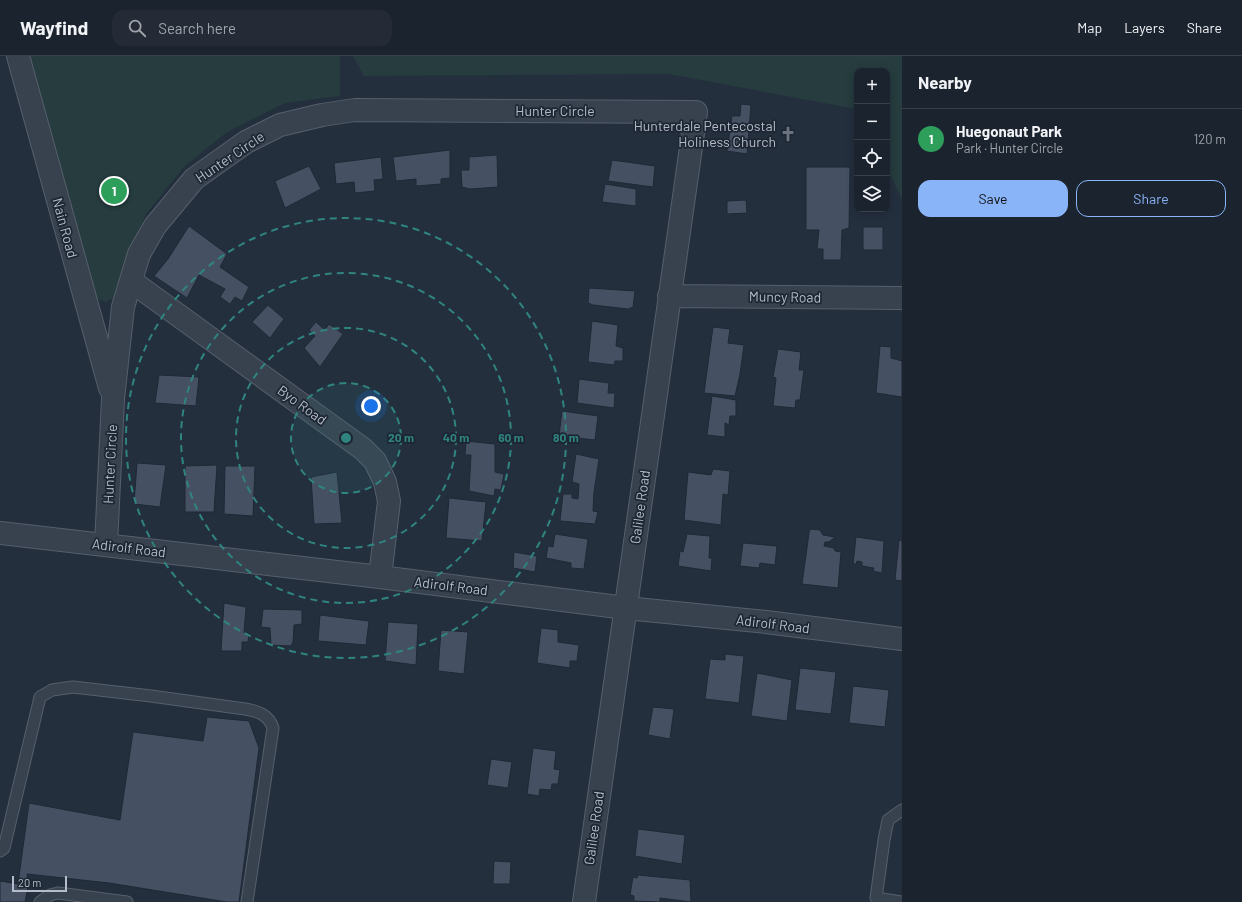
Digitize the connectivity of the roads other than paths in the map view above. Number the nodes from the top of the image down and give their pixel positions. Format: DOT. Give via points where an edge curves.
graph roads {
  1 [pos="18,56"];
  2 [pos="696,112"];
  3 [pos="131,281"];
  4 [pos="669,296"];
  5 [pos="902,298"];
  6 [pos="113,399"];
  7 [pos="0,533"];
  8 [pos="106,545"];
  9 [pos="380,577"];
  10 [pos="626,608"];
  11 [pos="902,639"];
  12 [pos="902,810"];
  13 [pos="0,851"];
  14 [pos="40,902"];
  15 [pos="127,902"];
  16 [pos="247,902"];
  17 [pos="584,902"];
  18 [pos="901,902"];
  1 -- 6 [label="street, Nain Road"];
  2 -- 3 [label="street, Hunter Circle" via="355,110 280,125 246,142 194,179 155,226 139,254"];
  2 -- 4 [label="street, Galilee Road"];
  3 -- 6 [label="street, Hunter Circle" via="123,307"];
  3 -- 9 [label="street, Byo Road" via="363,449 374,461 385,482 389,501"];
  4 -- 5 [label="street, Muncy Road"];
  4 -- 10 [label="street, Galilee Road"];
  6 -- 8 [label="street, Hunter Circle"];
  7 -- 8 [label="street, Adirolf Road"];
  8 -- 9 [label="street, Adirolf Road"];
  9 -- 10 [label="street, Adirolf Road"];
  10 -- 11 [label="street, Adirolf Road"];
  10 -- 17 [label="street, Galilee Road"];
  12 -- 18 [label="lane" via="888,820 876,898"];
  13 -- 16 [label="lane" via="4,848 34,719 43,694 73,687 256,711 271,721 272,728"];
  14 -- 15 [label="lane" via="58,893"];
}
